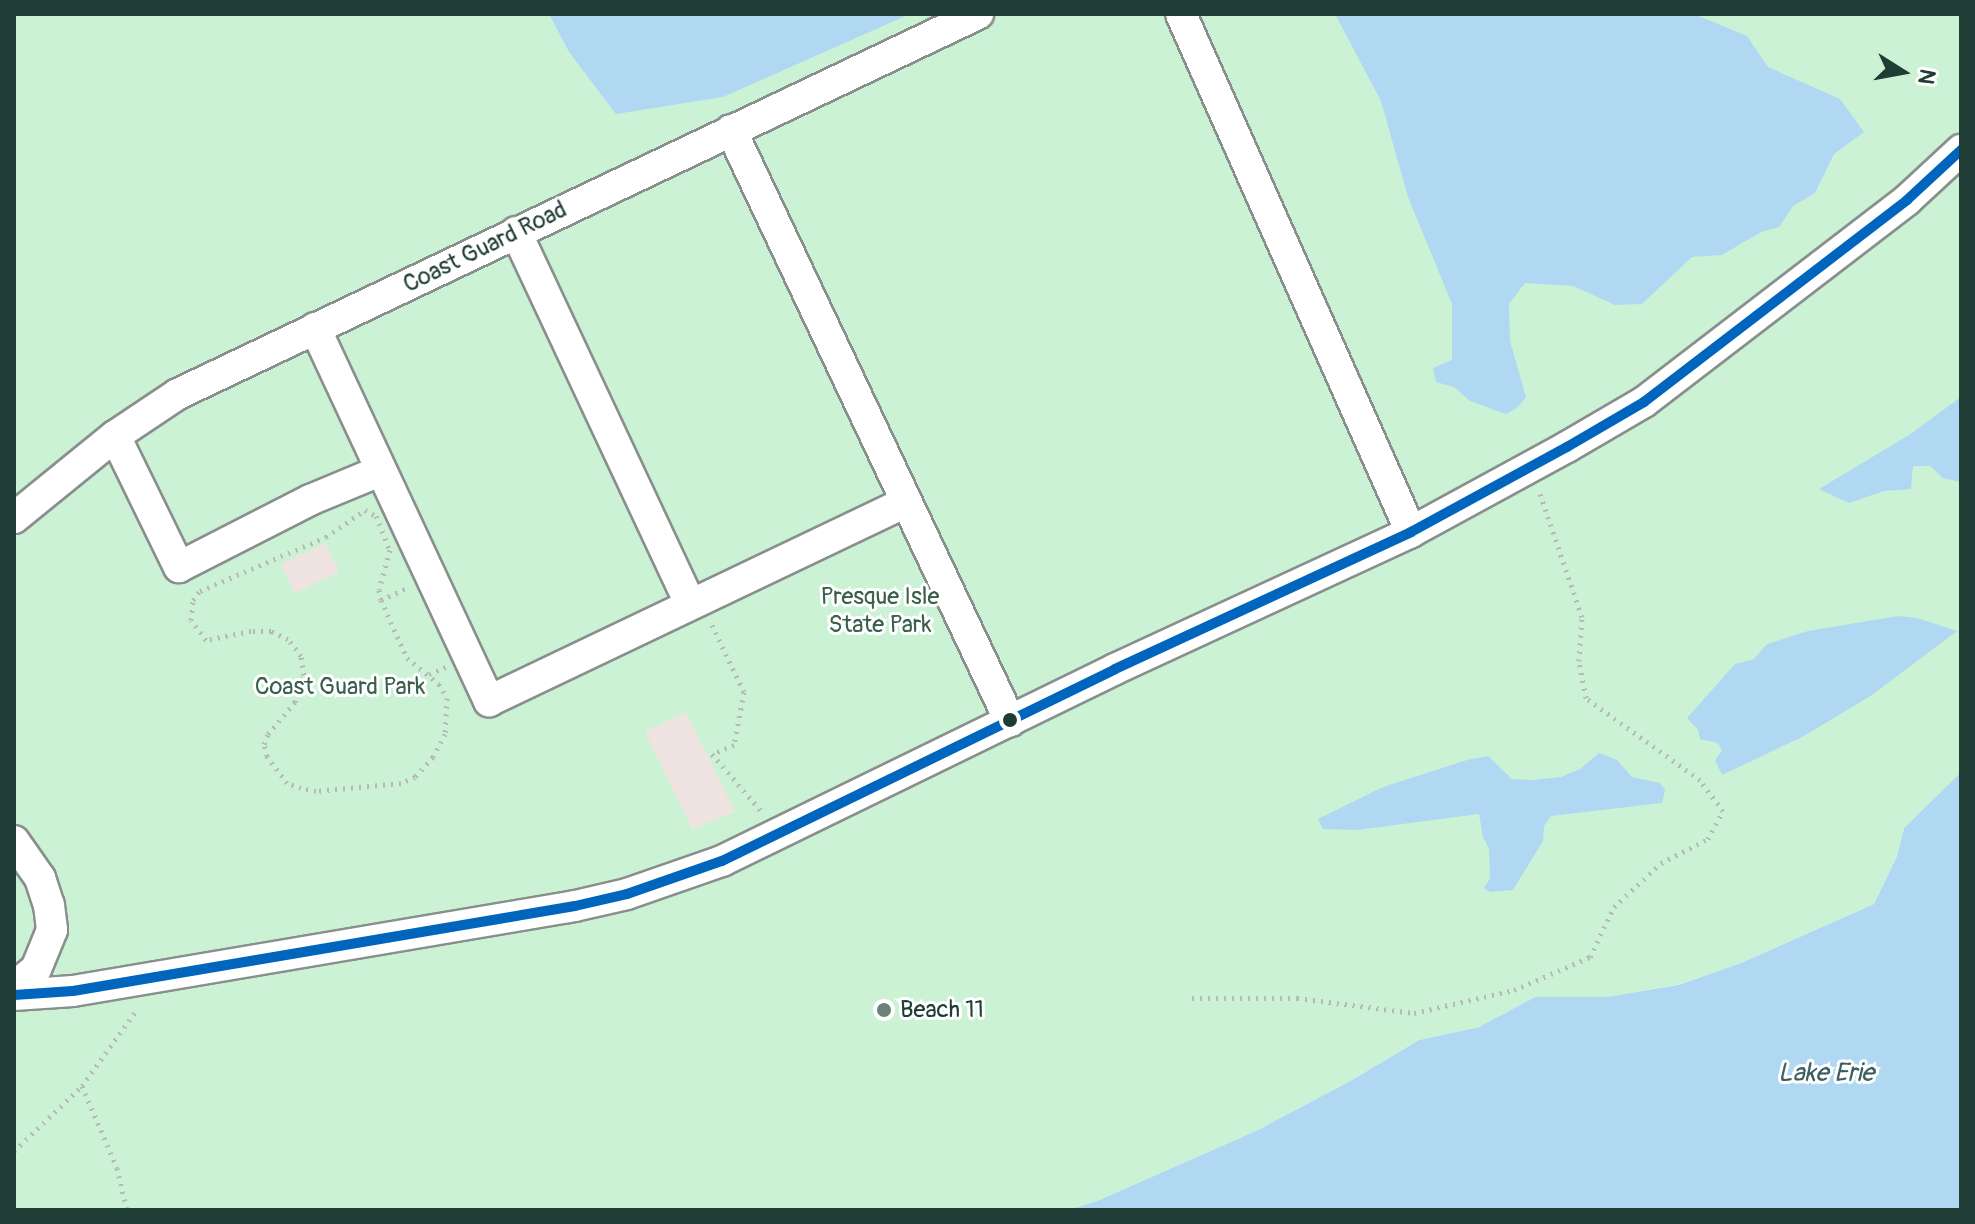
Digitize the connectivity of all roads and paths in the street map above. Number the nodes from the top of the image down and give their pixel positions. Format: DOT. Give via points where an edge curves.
graph roads {
  1 [pos="978,14"];
  2 [pos="1181,14"];
  3 [pos="731,130"];
  4 [pos="1961,150"];
  5 [pos="516,232"];
  6 [pos="315,328"];
  7 [pos="115,436"];
  8 [pos="1531,468"];
  9 [pos="380,471"];
  10 [pos="904,503"];
  11 [pos="14,518"];
  12 [pos="1411,532"];
  13 [pos="410,587"];
  14 [pos="381,600"];
  15 [pos="695,601"];
  16 [pos="1010,721"];
  17 [pos="781,834"];
  18 [pos="14,841"];
  19 [pos="162,974"];
  20 [pos="14,987"];
  21 [pos="14,995"];
  22 [pos="1192,998"];
  23 [pos="82,1086"];
  24 [pos="14,1151"];
  25 [pos="127,1210"];
  1 -- 3 [label="street, Coast Guard Road"];
  2 -- 12 [label="street"];
  3 -- 5 [label="street, Coast Guard Road"];
  3 -- 10 [label="street"];
  4 -- 8 [label="street" via="1907,200 1644,402"];
  5 -- 6 [label="street, Coast Guard Road"];
  5 -- 15 [label="street"];
  6 -- 7 [label="street, Coast Guard Road" via="178,394"];
  6 -- 9 [label="street"];
  7 -- 9 [label="street" via="179,567 310,500"];
  7 -- 11 [label="street, Coast Guard Road"];
  8 -- 12 [label="street"];
  8 -- 22 [label="path" via="1582,617 1579,661 1586,698 1700,780 1723,811 1708,839 1661,863 1614,907 1590,957 1514,990 1414,1013 1297,998"];
  9 -- 15 [label="street" via="489,701"];
  10 -- 15 [label="street"];
  10 -- 16 [label="street"];
  12 -- 16 [label="street"];
  13 -- 14 [label="path"];
  14 -- 14 [label="path" via="407,658 429,674 447,698 445,734 433,757 415,777 401,783 316,791 287,783 264,744 295,702 304,675 301,656 288,639 271,631 206,640 191,620 193,600 200,591 326,537 365,510 376,516 390,550"];
  15 -- 17 [label="path" via="744,692 734,745 712,754"];
  16 -- 17 [label="street"];
  17 -- 19 [label="street" via="666,881 575,906"];
  18 -- 20 [label="street" via="40,878 52,930 36,969"];
  19 -- 21 [label="street" via="73,991"];
  19 -- 23 [label="path"];
  23 -- 24 [label="path"];
  23 -- 25 [label="path" via="117,1168"];
}
